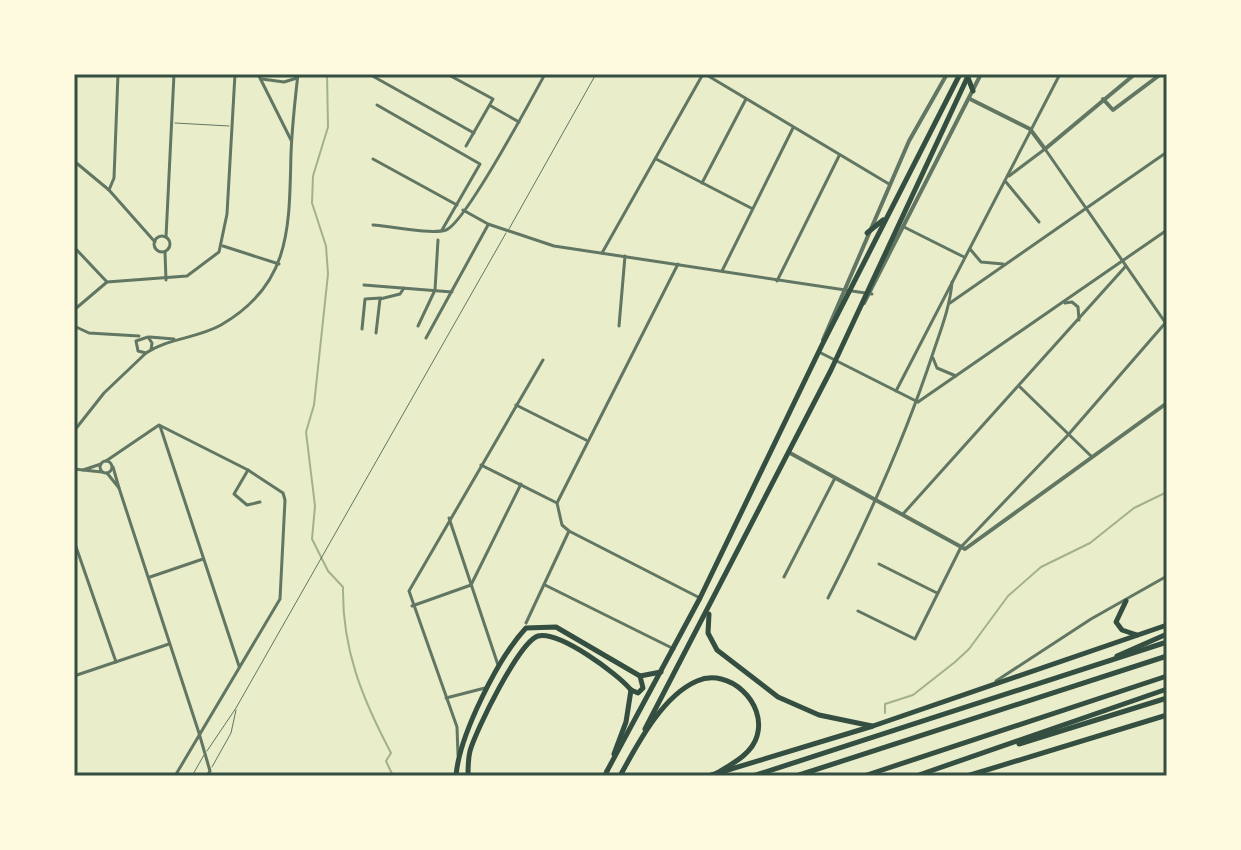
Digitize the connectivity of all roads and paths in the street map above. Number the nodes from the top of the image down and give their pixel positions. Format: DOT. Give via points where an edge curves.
graph roads {
  1 [pos="118,74"];
  2 [pos="174,74"];
  3 [pos="235,74"];
  4 [pos="369,74"];
  5 [pos="447,74"];
  6 [pos="545,74"];
  7 [pos="596,74"];
  8 [pos="704,74"];
  9 [pos="947,74"];
  10 [pos="960,74"];
  11 [pos="968,74"];
  12 [pos="981,74"];
  13 [pos="1060,74"];
  14 [pos="1135,74"];
  15 [pos="1161,74"];
  16 [pos="259,76"];
  17 [pos="298,76"];
  18 [pos="973,91"];
  19 [pos="746,99"];
  20 [pos="969,99"];
  21 [pos="1103,99"];
  22 [pos="377,105"];
  23 [pos="490,105"];
  24 [pos="519,122"];
  25 [pos="173,123"];
  26 [pos="232,126"];
  27 [pos="793,128"];
  28 [pos="1030,129"];
  29 [pos="474,133"];
  30 [pos="291,140"];
  31 [pos="466,146"];
  32 [pos="1045,149"];
  33 [pos="1167,152"];
  34 [pos="839,156"];
  35 [pos="373,159"];
  36 [pos="656,159"];
  37 [pos="75,161"];
  38 [pos="1006,179"];
  39 [pos="702,183"];
  40 [pos="889,184"];
  41 [pos="109,190"];
  42 [pos="457,205"];
  43 [pos="1086,207"];
  44 [pos="751,208"];
  45 [pos="463,210"];
  46 [pos="887,217"];
  47 [pos="1039,222"];
  48 [pos="488,224"];
  49 [pos="373,225"];
  50 [pos="904,227"];
  51 [pos="1167,230"];
  52 [pos="441,231"];
  53 [pos="508,231"];
  54 [pos="867,233"];
  55 [pos="166,237"];
  56 [pos="438,240"];
  57 [pos="155,242"];
  58 [pos="223,246"];
  59 [pos="74,247"];
  60 [pos="969,249"];
  61 [pos="165,252"];
  62 [pos="602,253"];
  63 [pos="625,256"];
  64 [pos="964,257"];
  65 [pos="1121,261"];
  66 [pos="279,264"];
  67 [pos="678,264"];
  68 [pos="1003,264"];
  69 [pos="1125,267"];
  70 [pos="722,271"];
  71 [pos="952,278"];
  72 [pos="166,280"];
  73 [pos="777,281"];
  74 [pos="107,282"];
  75 [pos="364,285"];
  76 [pos="404,288"];
  77 [pos="435,290"];
  78 [pos="844,291"];
  79 [pos="452,292"];
  80 [pos="869,292"];
  81 [pos="381,298"];
  82 [pos="950,303"];
  83 [pos="1063,303"];
  84 [pos="74,310"];
  85 [pos="1079,320"];
  86 [pos="1166,323"];
  87 [pos="74,326"];
  88 [pos="418,326"];
  89 [pos="619,326"];
  90 [pos="362,329"];
  91 [pos="376,333"];
  92 [pos="144,336"];
  93 [pos="124,337"];
  94 [pos="426,338"];
  95 [pos="178,339"];
  96 [pos="136,344"];
  97 [pos="820,349"];
  98 [pos="138,351"];
  99 [pos="148,351"];
  100 [pos="933,354"];
  101 [pos="543,360"];
  102 [pos="836,361"];
  103 [pos="130,368"];
  104 [pos="956,376"];
  105 [pos="1020,387"];
  106 [pos="896,391"];
  107 [pos="918,402"];
  108 [pos="1167,403"];
  109 [pos="516,405"];
  110 [pos="159,425"];
  111 [pos="74,431"];
  112 [pos="1068,435"];
  113 [pos="586,440"];
  114 [pos="790,453"];
  115 [pos="1091,456"];
  116 [pos="108,464"];
  117 [pos="480,464"];
  118 [pos="74,469"];
  119 [pos="83,470"];
  120 [pos="248,470"];
  121 [pos="105,473"];
  122 [pos="835,478"];
  123 [pos="521,484"];
  124 [pos="119,488"];
  125 [pos="878,501"];
  126 [pos="260,502"];
  127 [pos="557,503"];
  128 [pos="902,515"];
  129 [pos="449,518"];
  130 [pos="569,531"];
  131 [pos="74,541"];
  132 [pos="961,547"];
  133 [pos="76,555"];
  134 [pos="203,559"];
  135 [pos="879,564"];
  136 [pos="1167,576"];
  137 [pos="150,577"];
  138 [pos="784,577"];
  139 [pos="471,585"];
  140 [pos="545,585"];
  141 [pos="937,593"];
  142 [pos="700,598"];
  143 [pos="828,598"];
  144 [pos="1126,601"];
  145 [pos="412,606"];
  146 [pos="709,610"];
  147 [pos="858,611"];
  148 [pos="526,623"];
  149 [pos="1167,625"];
  150 [pos="1167,634"];
  151 [pos="1138,635"];
  152 [pos="1167,642"];
  153 [pos="170,643"];
  154 [pos="674,649"];
  155 [pos="1167,656"];
  156 [pos="116,662"];
  157 [pos="239,666"];
  158 [pos="1094,666"];
  159 [pos="499,669"];
  160 [pos="662,671"];
  161 [pos="74,676"];
  162 [pos="640,676"];
  163 [pos="1167,676"];
  164 [pos="996,681"];
  165 [pos="491,686"];
  166 [pos="1167,689"];
  167 [pos="631,690"];
  168 [pos="446,698"];
  169 [pos="1167,698"];
  170 [pos="236,708"];
  171 [pos="1167,715"];
  172 [pos="873,726"];
  173 [pos="199,733"];
  174 [pos="636,747"];
  175 [pos="205,753"];
  176 [pos="458,756"];
  177 [pos="974,757"];
  178 [pos="210,771"];
  179 [pos="606,773"];
  180 [pos="717,773"];
  181 [pos="175,776"];
  182 [pos="192,776"];
  183 [pos="207,776"];
  184 [pos="456,776"];
  185 [pos="468,776"];
  186 [pos="620,776"];
  187 [pos="708,776"];
  188 [pos="753,776"];
  189 [pos="796,776"];
  190 [pos="864,776"];
  191 [pos="916,776"];
  192 [pos="967,776"];
  1 -- 41 [label="street" via="114,178"];
  2 -- 25 [label="street"];
  3 -- 26 [label="street"];
  4 -- 29 [label="street"];
  5 -- 23 [label="street" via="493,99"];
  6 -- 24 [label="street"];
  7 -- 53 [label="lane"];
  8 -- 19 [label="street"];
  8 -- 36 [label="street"];
  9 -- 40 [label="street"];
  10 -- 46 [label="main road"];
  11 -- 18 [label="main road"];
  11 -- 80 [label="main road"];
  12 -- 18 [label="street"];
  13 -- 28 [label="street"];
  14 -- 21 [label="street"];
  15 -- 21 [label="street" via="1113,110"];
  16 -- 17 [label="street" via="284,82"];
  16 -- 30 [label="street"];
  17 -- 30 [label="street"];
  18 -- 20 [label="street"];
  19 -- 27 [label="street"];
  19 -- 39 [label="street"];
  20 -- 28 [label="street"];
  20 -- 50 [label="street"];
  21 -- 32 [label="street"];
  22 -- 42 [label="street" via="478,161 480,168"];
  23 -- 24 [label="street"];
  23 -- 29 [label="street"];
  24 -- 45 [label="street"];
  25 -- 26 [label="lane"];
  25 -- 55 [label="street"];
  26 -- 58 [label="street"];
  27 -- 34 [label="street"];
  27 -- 44 [label="street"];
  28 -- 32 [label="street"];
  28 -- 38 [label="street"];
  29 -- 31 [label="street"];
  30 -- 66 [label="street" via="289,224"];
  32 -- 38 [label="street"];
  32 -- 43 [label="street"];
  33 -- 43 [label="street"];
  34 -- 40 [label="street"];
  34 -- 73 [label="street"];
  35 -- 42 [label="street"];
  36 -- 39 [label="street"];
  36 -- 62 [label="street"];
  37 -- 41 [label="street"];
  38 -- 47 [label="street"];
  38 -- 60 [label="street"];
  39 -- 44 [label="street"];
  40 -- 54 [label="street"];
  41 -- 57 [label="street"];
  42 -- 52 [label="street"];
  43 -- 65 [label="street"];
  43 -- 68 [label="street"];
  44 -- 70 [label="street"];
  45 -- 48 [label="street"];
  45 -- 52 [label="street" via="452,227"];
  46 -- 54 [label="main road"];
  46 -- 78 [label="main road"];
  48 -- 53 [label="street"];
  48 -- 79 [label="street"];
  49 -- 52 [label="street"];
  50 -- 64 [label="street"];
  50 -- 80 [label="street"];
  51 -- 65 [label="street"];
  53 -- 62 [label="street" via="554,246"];
  53 -- 170 [label="lane"];
  54 -- 78 [label="street"];
  55 -- 57 [label="street"];
  55 -- 61 [label="street" via="170,246"];
  56 -- 77 [label="street"];
  57 -- 61 [label="street" via="158,251"];
  58 -- 66 [label="street"];
  58 -- 72 [label="street" via="196,272"];
  59 -- 74 [label="street"];
  60 -- 64 [label="street"];
  60 -- 68 [label="street" via="981,262"];
  61 -- 72 [label="street"];
  62 -- 63 [label="street"];
  63 -- 67 [label="street"];
  63 -- 89 [label="street"];
  64 -- 71 [label="street"];
  65 -- 69 [label="street"];
  65 -- 83 [label="street"];
  66 -- 95 [label="street" via="263,291 241,311 219,326"];
  67 -- 70 [label="street"];
  67 -- 113 [label="street"];
  68 -- 82 [label="street"];
  69 -- 85 [label="street"];
  69 -- 86 [label="street"];
  70 -- 73 [label="street"];
  71 -- 82 [label="street"];
  71 -- 106 [label="street"];
  72 -- 74 [label="street"];
  73 -- 78 [label="street"];
  74 -- 84 [label="street"];
  75 -- 76 [label="street"];
  76 -- 77 [label="street"];
  76 -- 81 [label="street"];
  77 -- 79 [label="street"];
  77 -- 88 [label="street"];
  78 -- 80 [label="street"];
  78 -- 97 [label="main road"];
  79 -- 94 [label="street"];
  80 -- 102 [label="main road"];
  81 -- 90 [label="street" via="365,299"];
  81 -- 91 [label="street"];
  82 -- 100 [label="street"];
  83 -- 85 [label="street" via="1075,304"];
  83 -- 104 [label="street"];
  85 -- 105 [label="street"];
  86 -- 112 [label="street"];
  87 -- 93 [label="street"];
  92 -- 93 [label="street"];
  92 -- 95 [label="street"];
  92 -- 96 [label="street"];
  92 -- 99 [label="street" via="151,341"];
  93 -- 96 [label="street"];
  95 -- 99 [label="street"];
  96 -- 98 [label="street"];
  97 -- 102 [label="street"];
  97 -- 142 [label="main road"];
  98 -- 99 [label="street"];
  98 -- 103 [label="street"];
  99 -- 103 [label="street"];
  100 -- 104 [label="street" via="937,368"];
  100 -- 107 [label="street"];
  101 -- 109 [label="street"];
  102 -- 106 [label="street"];
  102 -- 114 [label="main road"];
  103 -- 111 [label="street"];
  104 -- 107 [label="street"];
  105 -- 112 [label="street"];
  105 -- 128 [label="street"];
  106 -- 107 [label="street"];
  107 -- 125 [label="street"];
  108 -- 115 [label="street"];
  109 -- 113 [label="street"];
  109 -- 117 [label="street"];
  110 -- 116 [label="street"];
  110 -- 120 [label="street"];
  110 -- 134 [label="street"];
  112 -- 115 [label="street"];
  112 -- 132 [label="street"];
  113 -- 127 [label="street"];
  114 -- 122 [label="street"];
  114 -- 146 [label="main road"];
  115 -- 132 [label="street"];
  116 -- 119 [label="street"];
  116 -- 121 [label="street"];
  116 -- 121 [label="street"];
  116 -- 124 [label="street"];
  117 -- 123 [label="street"];
  117 -- 129 [label="street"];
  118 -- 119 [label="street"];
  119 -- 121 [label="street"];
  120 -- 126 [label="street" via="234,494 247,505"];
  120 -- 157 [label="street" via="283,493 280,599"];
  121 -- 124 [label="street"];
  122 -- 125 [label="street"];
  122 -- 138 [label="street"];
  123 -- 127 [label="street"];
  123 -- 139 [label="street"];
  124 -- 137 [label="street"];
  125 -- 128 [label="street"];
  125 -- 143 [label="street"];
  127 -- 130 [label="street" via="562,525"];
  128 -- 132 [label="street"];
  129 -- 139 [label="street"];
  129 -- 145 [label="street" via="413,580"];
  130 -- 140 [label="street"];
  130 -- 142 [label="street"];
  131 -- 133 [label="street"];
  132 -- 141 [label="street"];
  133 -- 156 [label="street"];
  134 -- 137 [label="street"];
  134 -- 157 [label="street"];
  135 -- 141 [label="street"];
  136 -- 144 [label="street"];
  137 -- 153 [label="street"];
  139 -- 145 [label="street"];
  139 -- 159 [label="street"];
  140 -- 148 [label="street"];
  140 -- 154 [label="street"];
  141 -- 147 [label="street" via="915,639"];
  142 -- 154 [label="main road"];
  144 -- 151 [label="main road" via="1116,622"];
  144 -- 164 [label="street"];
  145 -- 168 [label="street"];
  146 -- 172 [label="main road" via="708,633 714,645 778,697 819,715"];
  146 -- 174 [label="main road"];
  149 -- 151 [label="main road"];
  150 -- 158 [label="main road"];
  151 -- 164 [label="main road"];
  152 -- 158 [label="main road"];
  153 -- 156 [label="street"];
  153 -- 173 [label="street"];
  154 -- 160 [label="main road"];
  155 -- 189 [label="main road"];
  156 -- 161 [label="street"];
  157 -- 173 [label="street"];
  158 -- 188 [label="main road"];
  159 -- 162 [label="main road" via="526,628 556,627"];
  159 -- 165 [label="main road"];
  160 -- 162 [label="main road"];
  160 -- 179 [label="main road"];
  162 -- 167 [label="main road" via="643,688 638,693"];
  163 -- 190 [label="main road"];
  164 -- 172 [label="main road"];
  165 -- 168 [label="street"];
  165 -- 176 [label="main road"];
  166 -- 177 [label="main road"];
  167 -- 179 [label="main road" via="626,722"];
  167 -- 185 [label="main road" via="619,676 553,636 538,636 520,652 470,750"];
  168 -- 176 [label="street" via="457,727"];
  169 -- 177 [label="main road"];
  170 -- 175 [label="lane"];
  170 -- 178 [label="lane" via="231,733"];
  171 -- 192 [label="main road"];
  172 -- 180 [label="main road"];
  173 -- 175 [label="street"];
  173 -- 181 [label="street"];
  174 -- 180 [label="main road" via="689,685 719,678 747,693 758,726 751,748"];
  174 -- 186 [label="main road"];
  175 -- 178 [label="street"];
  175 -- 182 [label="lane"];
  176 -- 184 [label="main road"];
  177 -- 191 [label="main road"];
  178 -- 183 [label="street"];
  180 -- 187 [label="main road"];
}
